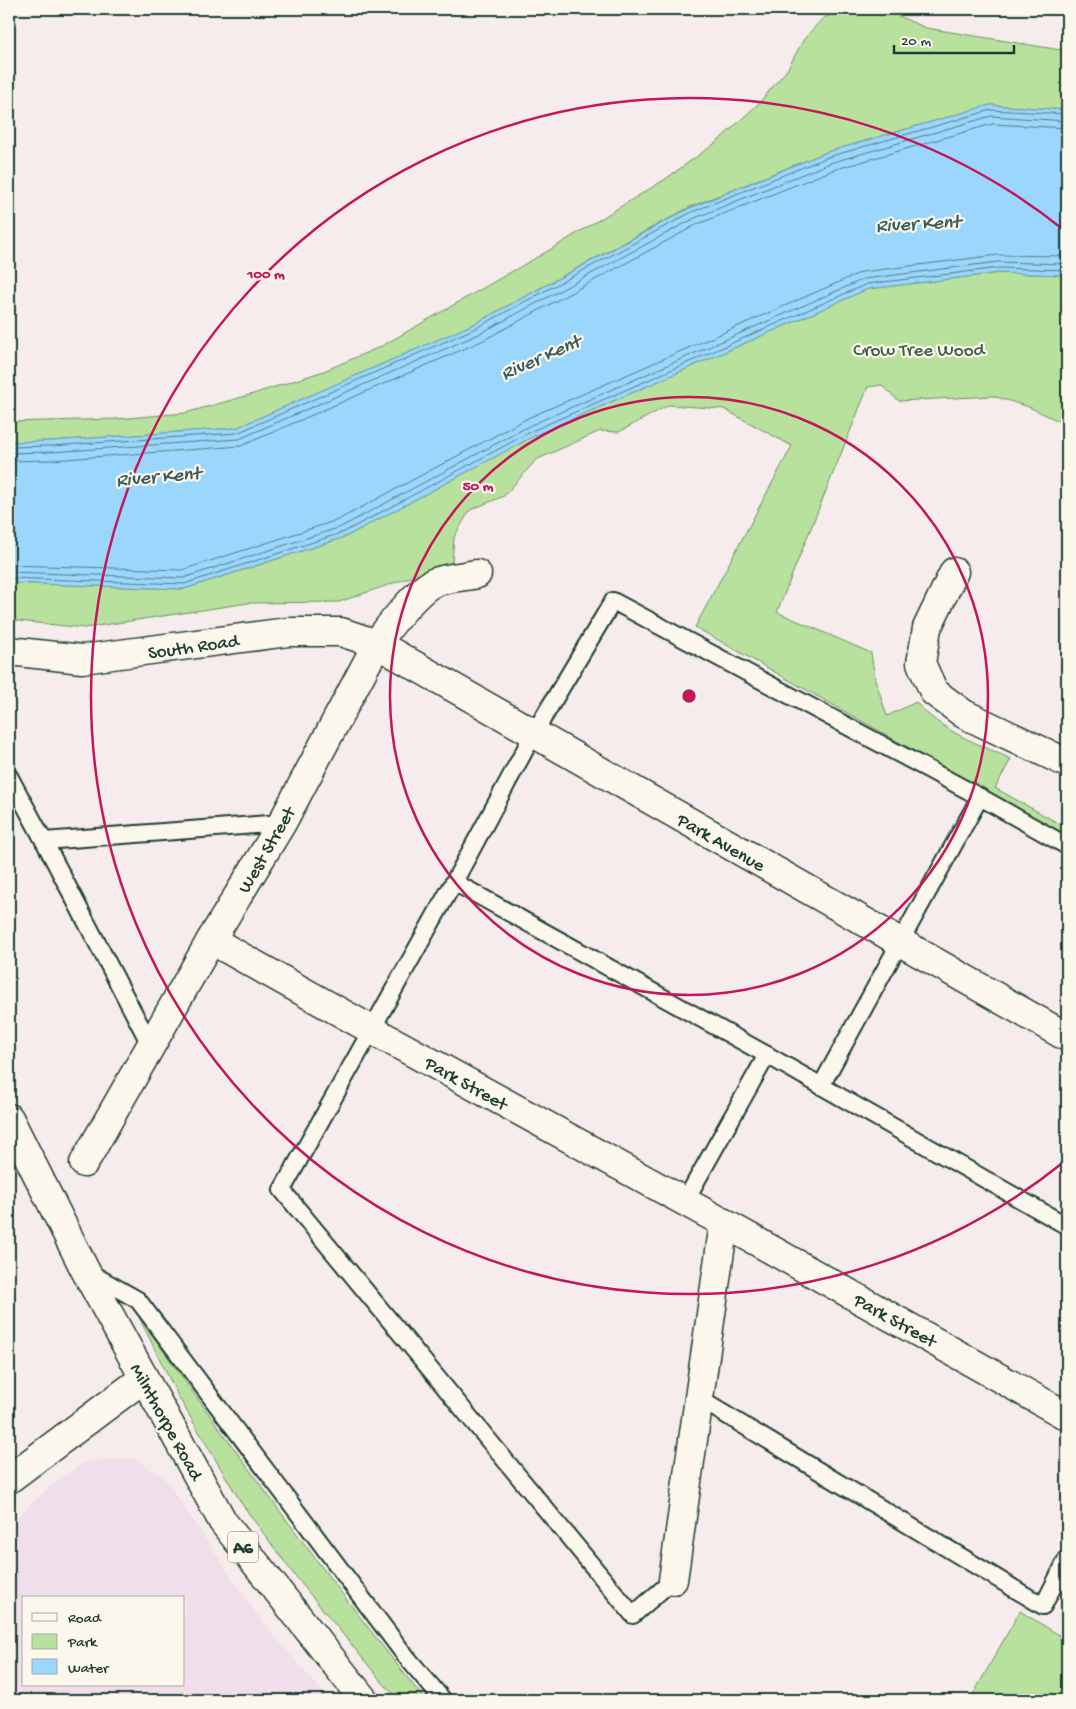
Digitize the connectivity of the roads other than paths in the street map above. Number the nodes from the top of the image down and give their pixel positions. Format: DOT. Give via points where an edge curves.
graph roads {
  1 [pos="954,572"];
  2 [pos="477,574"];
  3 [pos="377,644"];
  4 [pos="9,651"];
  5 [pos="534,733"];
  6 [pos="1067,763"];
  7 [pos="9,776"];
  8 [pos="980,797"];
  9 [pos="282,823"];
  10 [pos="44,841"];
  11 [pos="1067,846"];
  12 [pos="454,882"];
  13 [pos="211,940"];
  14 [pos="900,943"];
  15 [pos="372,1030"];
  16 [pos="1067,1037"];
  17 [pos="151,1046"];
  18 [pos="767,1055"];
  19 [pos="821,1086"];
  20 [pos="9,1118"];
  21 [pos="84,1163"];
  22 [pos="684,1201"];
  23 [pos="724,1222"];
  24 [pos="1067,1226"];
  25 [pos="85,1270"];
  26 [pos="144,1378"];
  27 [pos="698,1398"];
  28 [pos="1067,1416"];
  29 [pos="9,1480"];
  30 [pos="1067,1559"];
  31 [pos="672,1580"];
  32 [pos="364,1700"];
  33 [pos="443,1700"];
  1 -- 6 [label="main road" via="927,628 921,663 934,692 964,714"];
  2 -- 3 [label="main road, West Street" via="432,583 387,628"];
  3 -- 4 [label="main road, South Road" via="341,632 288,632 82,659"];
  3 -- 5 [label="main road, Park Avenue"];
  3 -- 9 [label="main road, West Street"];
  5 -- 8 [label="lane" via="613,601"];
  5 -- 12 [label="lane"];
  5 -- 14 [label="main road, Park Avenue"];
  7 -- 10 [label="lane"];
  8 -- 11 [label="lane"];
  8 -- 14 [label="lane"];
  9 -- 10 [label="lane"];
  9 -- 13 [label="main road, West Street"];
  10 -- 17 [label="lane"];
  12 -- 15 [label="lane"];
  12 -- 18 [label="lane"];
  13 -- 15 [label="main road, Park Street"];
  13 -- 17 [label="main road, West Street"];
  14 -- 16 [label="main road, Park Avenue"];
  14 -- 19 [label="lane"];
  15 -- 22 [label="main road, Park Street"];
  15 -- 31 [label="lane" via="282,1190 633,1615"];
  17 -- 21 [label="main road, West Street"];
  18 -- 19 [label="lane"];
  18 -- 22 [label="lane"];
  19 -- 24 [label="lane"];
  20 -- 25 [label="main road, Milnthorpe Road / A6"];
  22 -- 23 [label="main road, Park Street"];
  23 -- 27 [label="main road"];
  23 -- 28 [label="main road, Park Street"];
  25 -- 26 [label="main road, Milnthorpe Road / A6"];
  25 -- 33 [label="lane" via="138,1300 404,1654"];
  26 -- 29 [label="main road"];
  26 -- 32 [label="main road, Milnthorpe Road / A6" via="223,1522"];
  27 -- 30 [label="lane" via="1043,1606"];
  27 -- 31 [label="main road"];
}
